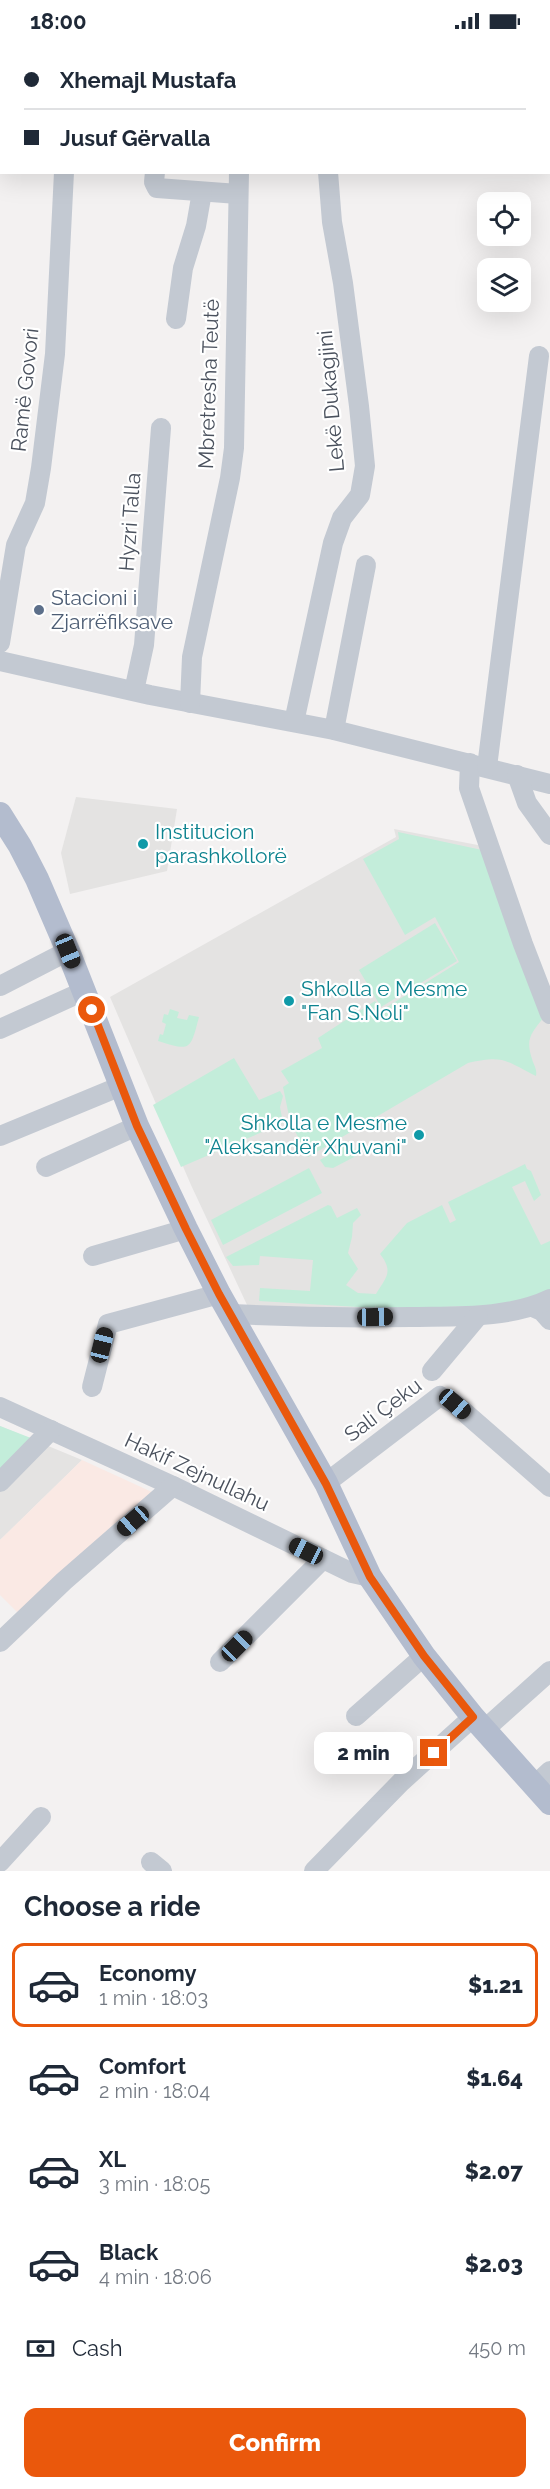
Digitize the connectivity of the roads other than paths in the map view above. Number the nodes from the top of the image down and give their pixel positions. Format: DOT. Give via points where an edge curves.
graph roads {
  1 [pos="64,174"];
  2 [pos="155,174"];
  3 [pos="239,174"];
  4 [pos="328,174"];
  5 [pos="202,192"];
  6 [pos="238,194"];
  7 [pos="176,319"];
  8 [pos="539,356"];
  9 [pos="161,428"];
  10 [pos="366,566"];
  11 [pos="0,643"];
  12 [pos="0,661"];
  13 [pos="134,691"];
  14 [pos="190,703"];
  15 [pos="294,722"];
  16 [pos="334,730"];
  17 [pos="479,765"];
  18 [pos="517,775"];
  19 [pos="550,784"];
  20 [pos="0,814"];
  21 [pos="550,835"];
  22 [pos="68,951"];
  23 [pos="0,986"];
  24 [pos="84,991"];
  25 [pos="550,1014"];
  26 [pos="0,1029"];
  27 [pos="121,1086"];
  28 [pos="137,1126"];
  29 [pos="0,1136"];
  30 [pos="46,1167"];
  31 [pos="186,1229"];
  32 [pos="93,1256"];
  33 [pos="542,1303"];
  34 [pos="226,1304"];
  35 [pos="478,1316"];
  36 [pos="550,1320"];
  37 [pos="432,1371"];
  38 [pos="92,1387"];
  39 [pos="0,1407"];
  40 [pos="51,1430"];
  41 [pos="0,1482"];
  42 [pos="326,1484"];
  43 [pos="173,1486"];
  44 [pos="550,1487"];
  45 [pos="323,1559"];
  46 [pos="370,1577"];
  47 [pos="0,1642"];
  48 [pos="424,1656"];
  49 [pos="220,1662"];
  50 [pos="550,1671"];
  51 [pos="356,1716"];
  52 [pos="478,1723"];
  53 [pos="545,1786"];
  54 [pos="41,1817"];
  55 [pos="0,1862"];
  56 [pos="314,1871"];
  1 -- 11 [label="street, Ramë Govori" via="55,354 41,468 35,503 16,545"];
  2 -- 5 [label="street" via="157,188"];
  3 -- 6 [label="street, Mbretresha Teutë"];
  4 -- 15 [label="street, Lekë Dukagjini" via="360,406 364,466 360,495 342,518 333,543"];
  5 -- 6 [label="street"];
  5 -- 7 [label="street" via="183,268"];
  6 -- 14 [label="street, Mbretresha Teutë" via="234,448 192,657"];
  8 -- 17 [label="street"];
  9 -- 13 [label="street, Hyzri Talla" via="144,645"];
  10 -- 16 [label="street"];
  12 -- 13 [label="street"];
  13 -- 14 [label="street"];
  14 -- 15 [label="street"];
  15 -- 16 [label="street"];
  16 -- 17 [label="street"];
  17 -- 18 [label="street"];
  17 -- 25 [label="street" via="469,788"];
  18 -- 19 [label="street"];
  18 -- 21 [label="street" via="527,803"];
  20 -- 22 [label="main road" via="37,879"];
  22 -- 23 [label="street"];
  22 -- 24 [label="main road"];
  24 -- 26 [label="street"];
  24 -- 27 [label="main road"];
  27 -- 28 [label="main road"];
  27 -- 29 [label="street"];
  28 -- 30 [label="street"];
  28 -- 31 [label="main road"];
  31 -- 32 [label="street"];
  31 -- 34 [label="main road"];
  33 -- 35 [label="street"];
  33 -- 36 [label="street"];
  34 -- 35 [label="street" via="333,1317"];
  34 -- 38 [label="street" via="108,1323"];
  34 -- 42 [label="main road"];
  35 -- 37 [label="street"];
  39 -- 40 [label="street, Hakif Zejnullahu"];
  40 -- 41 [label="street"];
  40 -- 43 [label="street, Hakif Zejnullahu"];
  42 -- 44 [label="street, Sali Çeku" via="440,1396 455,1404"];
  42 -- 46 [label="main road"];
  43 -- 45 [label="street, Hakif Zejnullahu"];
  43 -- 47 [label="street"];
  45 -- 46 [label="street, Hakif Zejnullahu"];
  45 -- 49 [label="street"];
  46 -- 48 [label="main road"];
  48 -- 51 [label="street"];
  48 -- 52 [label="main road"];
  50 -- 52 [label="street"];
  52 -- 53 [label="main road"];
  52 -- 56 [label="street" via="401,1782"];
  54 -- 55 [label="street"];
}
